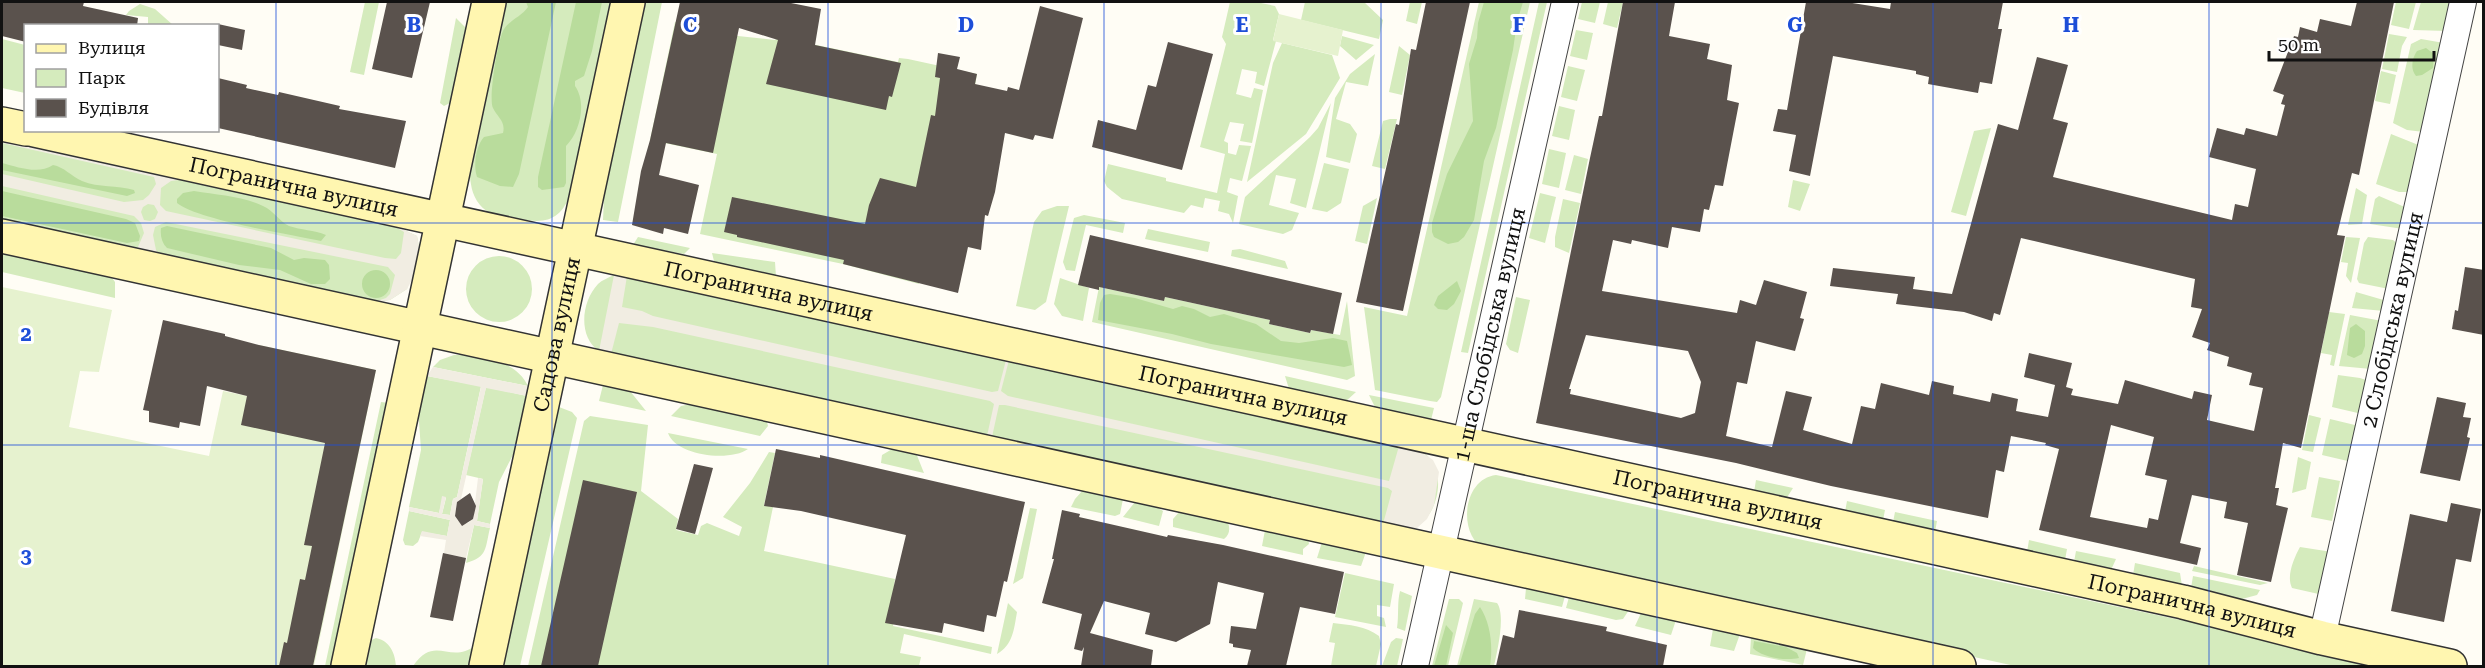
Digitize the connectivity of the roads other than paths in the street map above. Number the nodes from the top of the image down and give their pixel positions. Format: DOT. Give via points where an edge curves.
graph roads {
  1 [pos="489,2"];
  2 [pos="628,2"];
  3 [pos="1565,2"];
  4 [pos="2463,2"];
  5 [pos="2,124"];
  6 [pos="24,129"];
  7 [pos="43,132"];
  8 [pos="444,222"];
  9 [pos="2,236"];
  10 [pos="574,249"];
  11 [pos="420,328"];
  12 [pos="552,357"];
  13 [pos="1465,444"];
  14 [pos="1441,554"];
  15 [pos="2322,638"];
  16 [pos="348,666"];
  17 [pos="486,666"];
  18 [pos="1415,666"];
  19 [pos="1959,666"];
  20 [pos="2450,666"];
  1 -- 8 [label="main road"];
  2 -- 10 [label="main road, Садова вулиця"];
  3 -- 13 [label="street, 1-ша Слобідська вулиця"];
  4 -- 15 [label="street, 2 Слобідська вулиця"];
  5 -- 6 [label="main road"];
  7 -- 8 [label="main road, Погранична вулиця"];
  8 -- 10 [label="main road, Погранична вулиця"];
  8 -- 11 [label="main road"];
  9 -- 11 [label="main road"];
  10 -- 12 [label="main road, Садова вулиця"];
  10 -- 13 [label="main road, Погранична вулиця"];
  11 -- 12 [label="main road"];
  11 -- 16 [label="main road"];
  12 -- 14 [label="main road"];
  12 -- 17 [label="main road, Садова вулиця"];
  13 -- 14 [label="street, 1-ша Слобідська вулиця"];
  13 -- 15 [label="main road, Погранична вулиця" via="2173,600"];
  14 -- 18 [label="street, 1-ша Слобідська вулиця"];
  14 -- 19 [label="main road"];
  15 -- 20 [label="main road, Погранична вулиця"];
}
